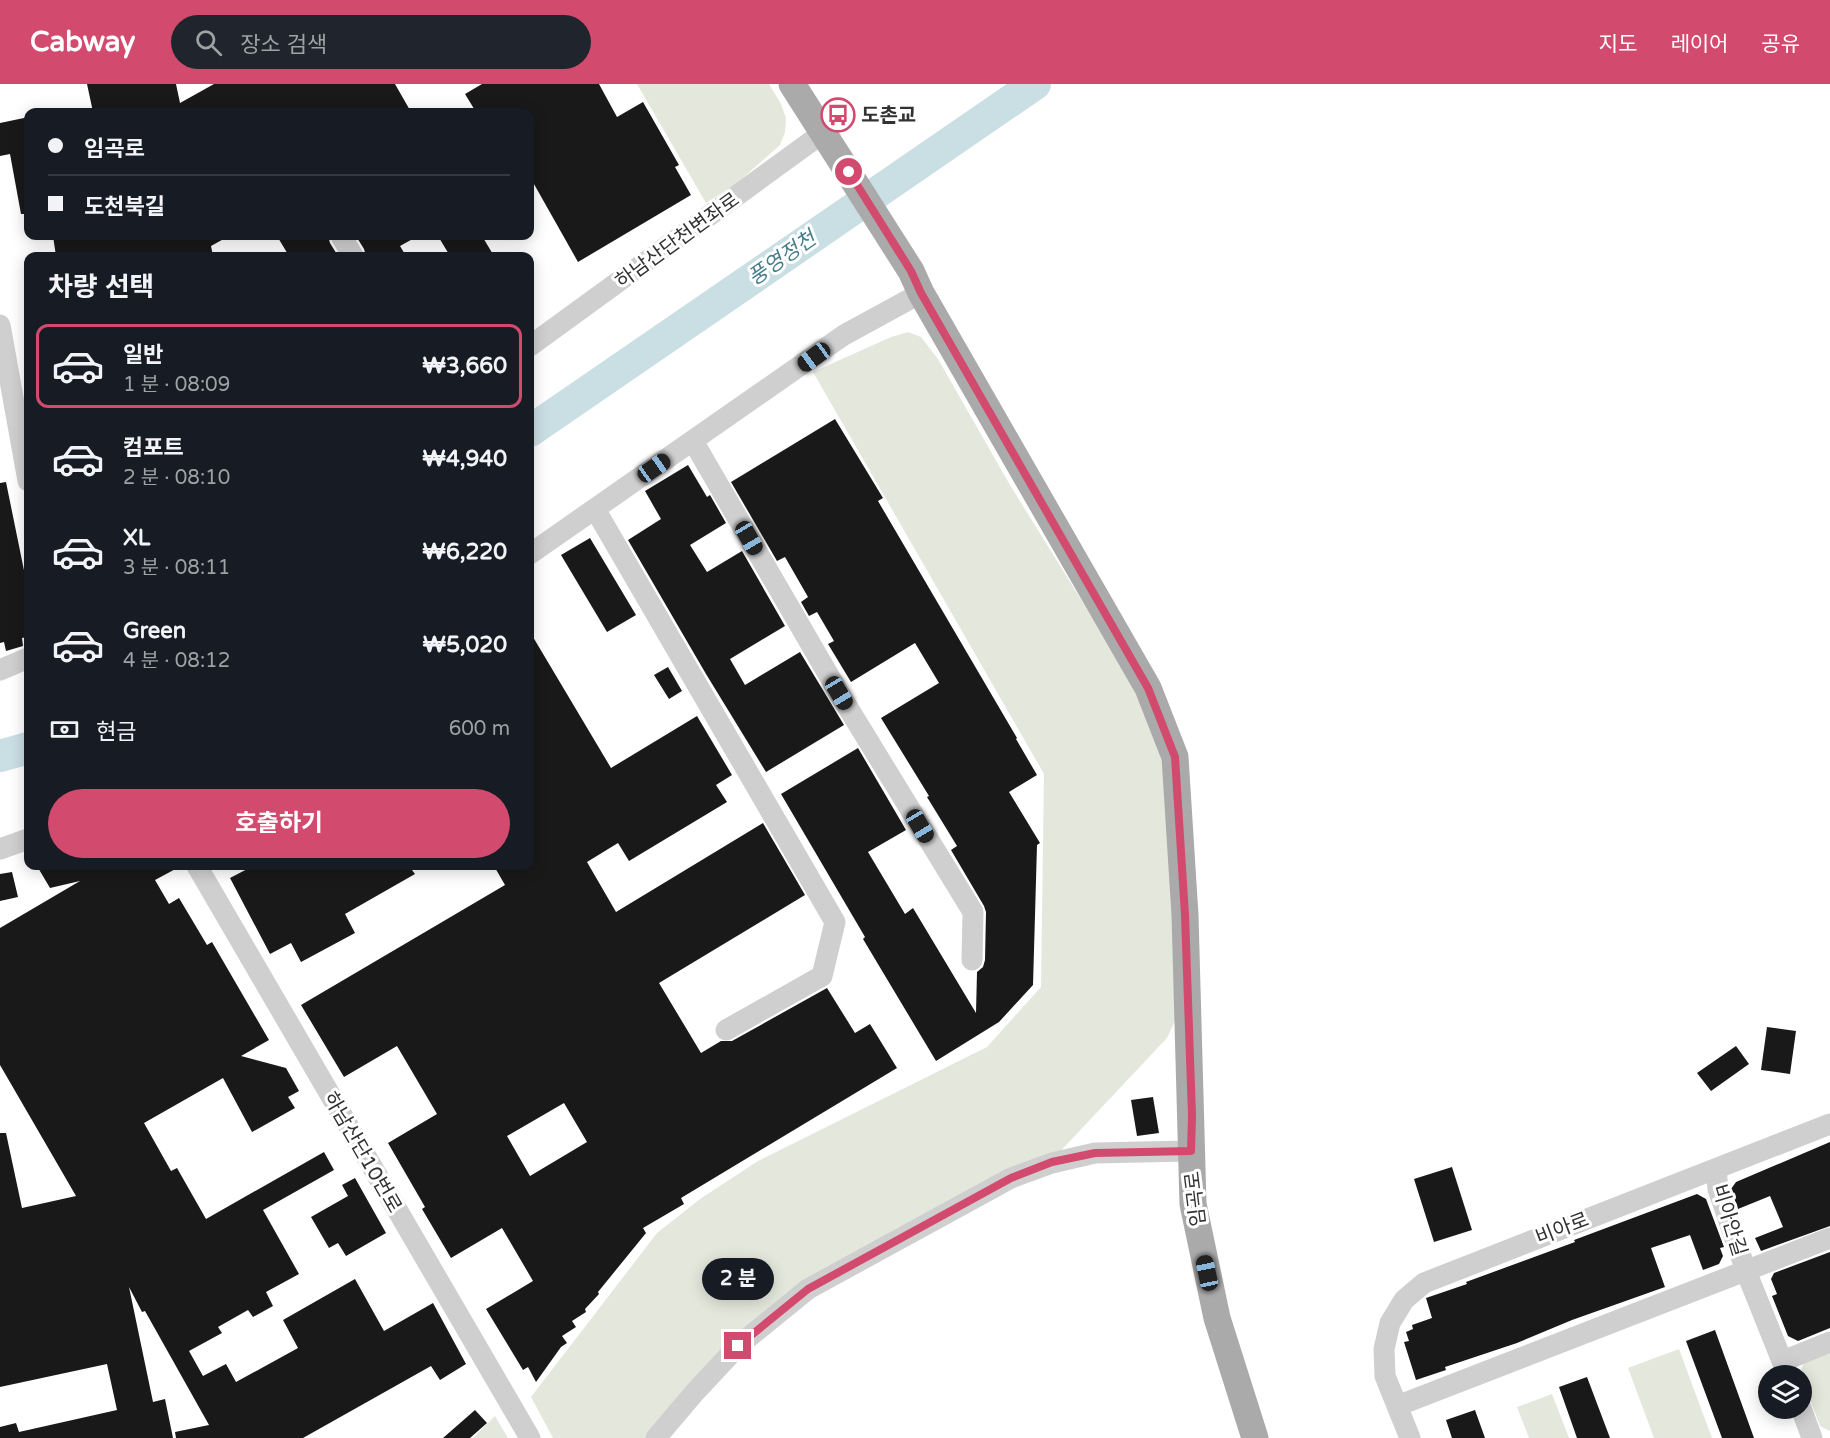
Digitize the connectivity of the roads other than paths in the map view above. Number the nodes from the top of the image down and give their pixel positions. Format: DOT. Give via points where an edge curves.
graph roads {
  1 [pos="792,84"];
  2 [pos="830,142"];
  3 [pos="916,282"];
  4 [pos="0,325"];
  5 [pos="534,343"];
  6 [pos="693,441"];
  7 [pos="24,458"];
  8 [pos="595,509"];
  9 [pos="534,551"];
  10 [pos="24,660"];
  11 [pos="0,670"];
  12 [pos="24,840"];
  13 [pos="0,849"];
  14 [pos="199,870"];
  15 [pos="972,960"];
  16 [pos="726,1030"];
  17 [pos="1830,1124"];
  18 [pos="1191,1151"];
  19 [pos="1716,1169"];
  20 [pos="1830,1238"];
  21 [pos="1746,1271"];
  22 [pos="1830,1342"];
  23 [pos="1784,1365"];
  24 [pos="1790,1365"];
  25 [pos="1397,1406"];
  26 [pos="1805,1419"];
  27 [pos="530,1438"];
  28 [pos="656,1438"];
  29 [pos="1255,1438"];
  30 [pos="1410,1438"];
  31 [pos="1812,1438"];
  1 -- 2 [label="main road, 임곡로"];
  2 -- 3 [label="main road, 임곡로"];
  2 -- 5 [label="street, 하남산단천변좌로"];
  3 -- 6 [label="street"];
  3 -- 18 [label="main road, 임곡로" via="1148,688 1175,757 1185,915"];
  4 -- 7 [label="street"];
  6 -- 8 [label="street"];
  6 -- 15 [label="street" via="839,693 973,912"];
  8 -- 9 [label="street"];
  8 -- 16 [label="street" via="835,922 822,976"];
  10 -- 11 [label="street"];
  12 -- 13 [label="street"];
  14 -- 27 [label="street, 하남산단10번로"];
  17 -- 19 [label="street, 비아로"];
  18 -- 28 [label="street" via="1095,1153 1052,1162 1011,1178 808,1289 738,1346"];
  18 -- 29 [label="main road, 임곡로" via="1193,1204 1216,1318"];
  19 -- 21 [label="street, 비아안길" via="1718,1189"];
  19 -- 25 [label="street, 비아로" via="1424,1283 1404,1300 1390,1323 1384,1349 1385,1376"];
  20 -- 21 [label="street, 비아안길"];
  21 -- 23 [label="street, 비아안길"];
  21 -- 25 [label="street"];
  22 -- 24 [label="street, 비아안길"];
  25 -- 30 [label="street, 비아로"];
  26 -- 31 [label="street"];
}
